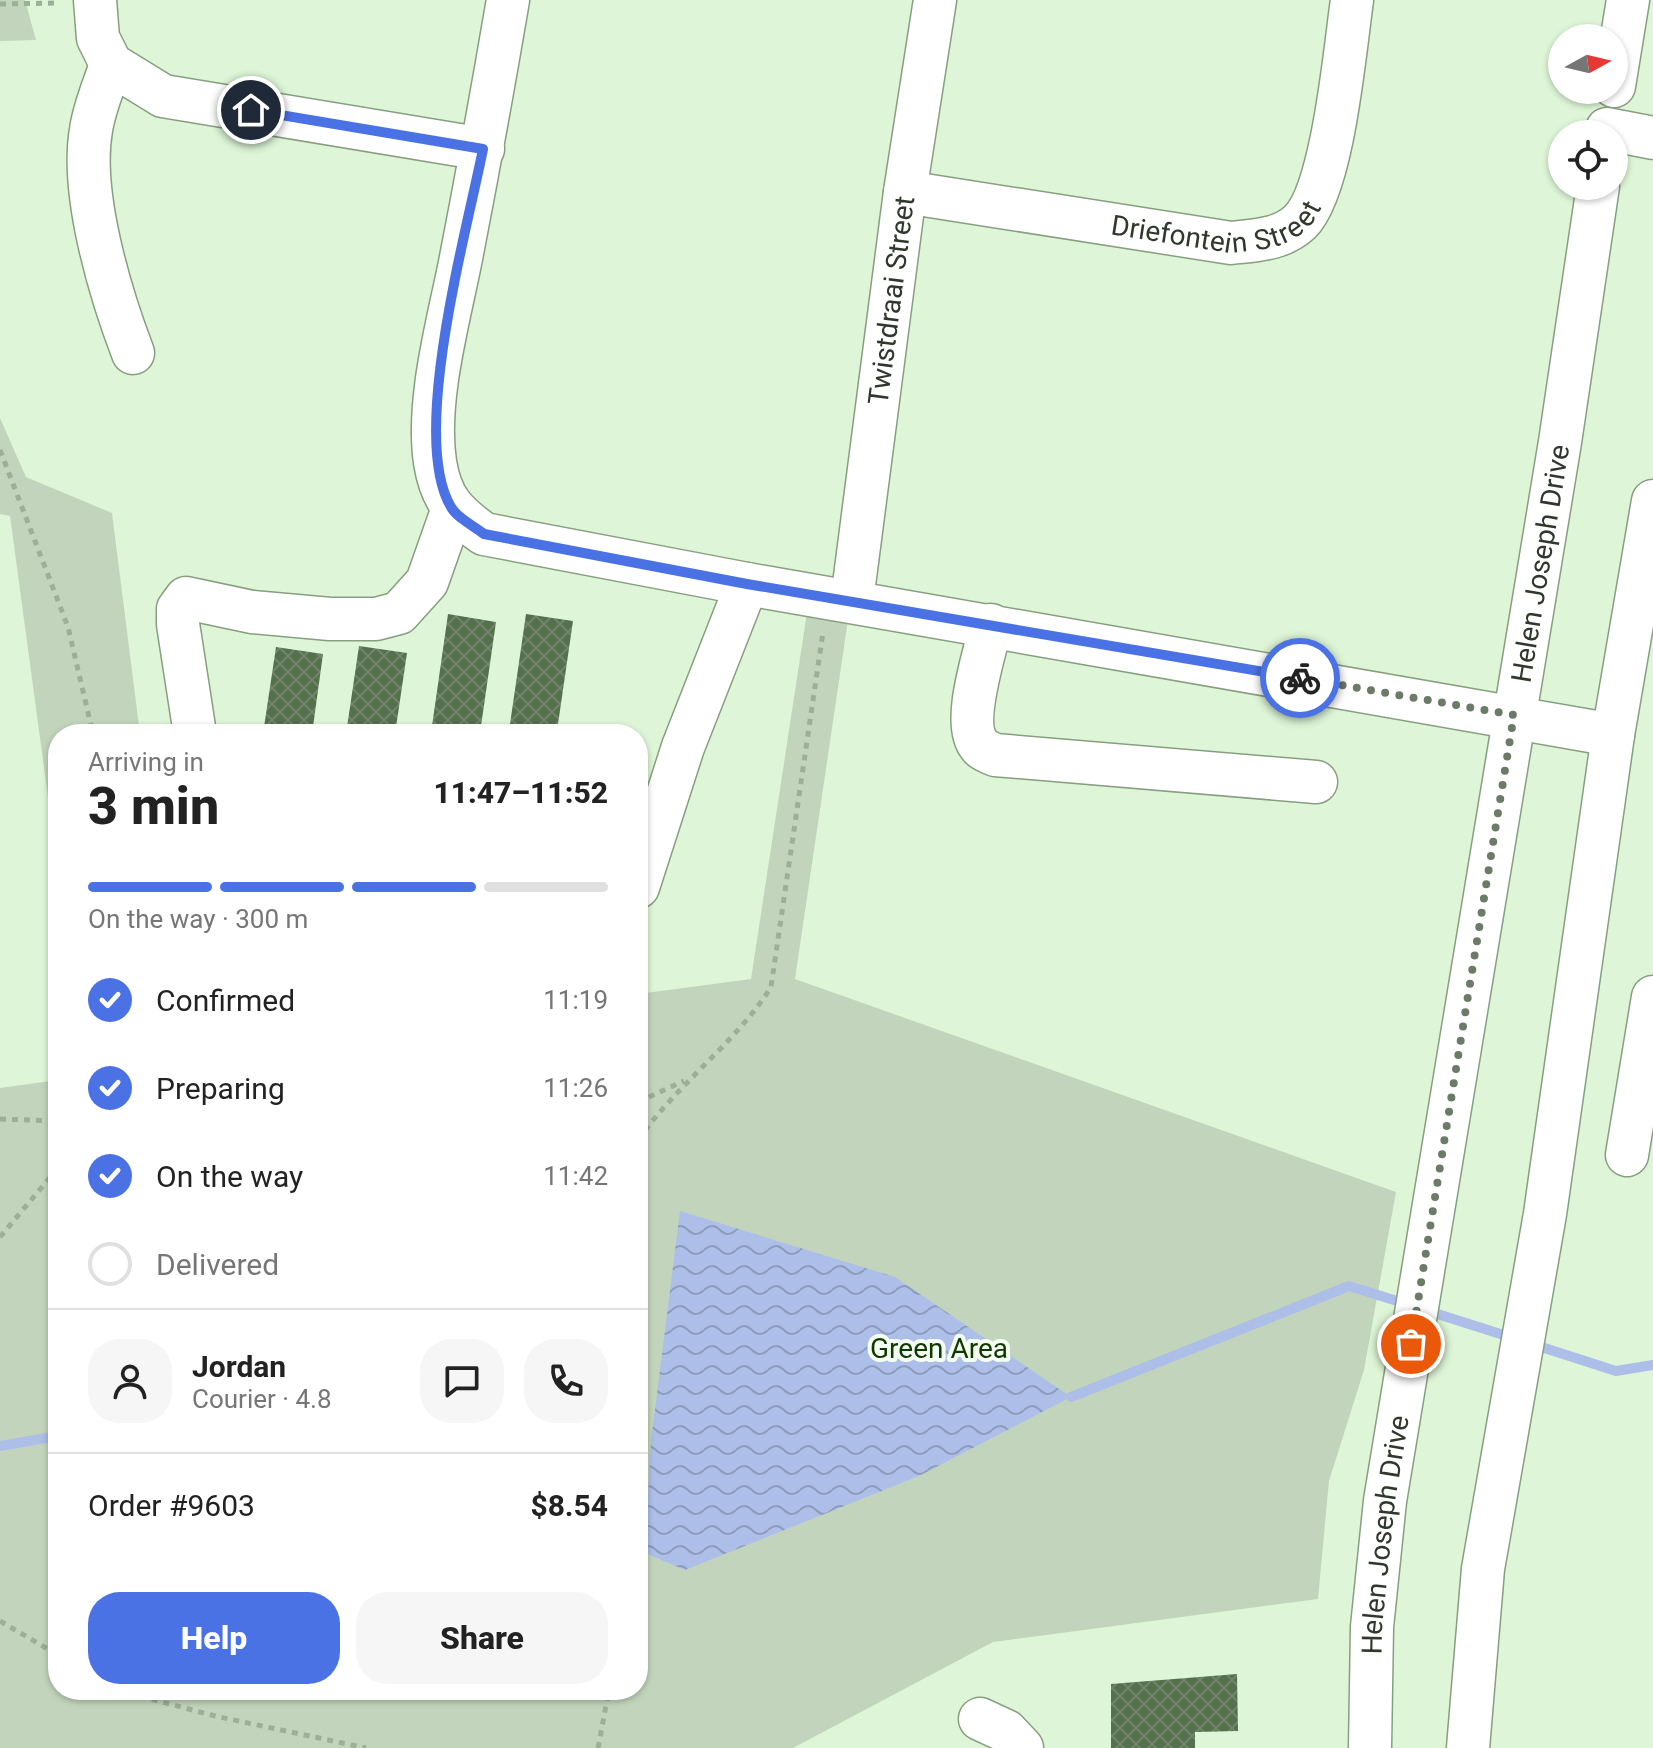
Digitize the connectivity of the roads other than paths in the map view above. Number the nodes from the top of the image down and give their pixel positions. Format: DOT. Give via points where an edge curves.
graph roads {
  1 [pos="508,0"];
  2 [pos="935,0"];
  3 [pos="1352,0"];
  4 [pos="1628,0"];
  5 [pos="80,2"];
  6 [pos="111,64"];
  7 [pos="1610,110"];
  8 [pos="1653,138"];
  9 [pos="483,149"];
  10 [pos="905,192"];
  11 [pos="1596,200"];
  12 [pos="133,353"];
  13 [pos="1653,501"];
  14 [pos="468,522"];
  15 [pos="747,584"];
  16 [pos="840,598"];
  17 [pos="991,625"];
  18 [pos="1514,715"];
  19 [pos="193,724"];
  20 [pos="1613,735"];
  21 [pos="1316,782"];
  22 [pos="648,856"];
  23 [pos="1653,997"];
  24 [pos="1627,1155"];
  25 [pos="1471,1686"];
  26 [pos="980,1719"];
  27 [pos="1022,1748"];
  28 [pos="1370,1748"];
  29 [pos="1450,1748"];
  30 [pos="1468,1748"];
  1 -- 9 [label="street"];
  2 -- 10 [label="street, Twistdraai Street"];
  3 -- 10 [label="street, Driefontein Street" via="1328,154 1313,205 1300,222 1276,238 1231,243"];
  4 -- 7 [label="street"];
  5 -- 6 [label="street"];
  6 -- 9 [label="street" via="163,96"];
  6 -- 12 [label="street" via="91,130 90,165 112,298"];
  7 -- 8 [label="street"];
  9 -- 14 [label="street" via="435,414 435,461"];
  10 -- 16 [label="street, Twistdraai Street"];
  11 -- 18 [label="street, Helen Joseph Drive"];
  13 -- 20 [label="street"];
  14 -- 15 [label="street"];
  14 -- 19 [label="street" via="399,613 330,619 252,612 186,598 178,609 178,624"];
  15 -- 16 [label="street"];
  15 -- 22 [label="street" via="683,747"];
  16 -- 17 [label="street"];
  17 -- 18 [label="street"];
  17 -- 21 [label="street" via="971,717 980,748 995,755"];
  18 -- 20 [label="street"];
  18 -- 28 [label="street, Helen Joseph Drive" via="1385,1501 1372,1627"];
  20 -- 25 [label="street" via="1545,1214 1483,1569"];
  23 -- 24 [label="street"];
  25 -- 29 [label="street"];
  25 -- 30 [label="street"];
  26 -- 27 [label="street" via="1006,1731"];
}
